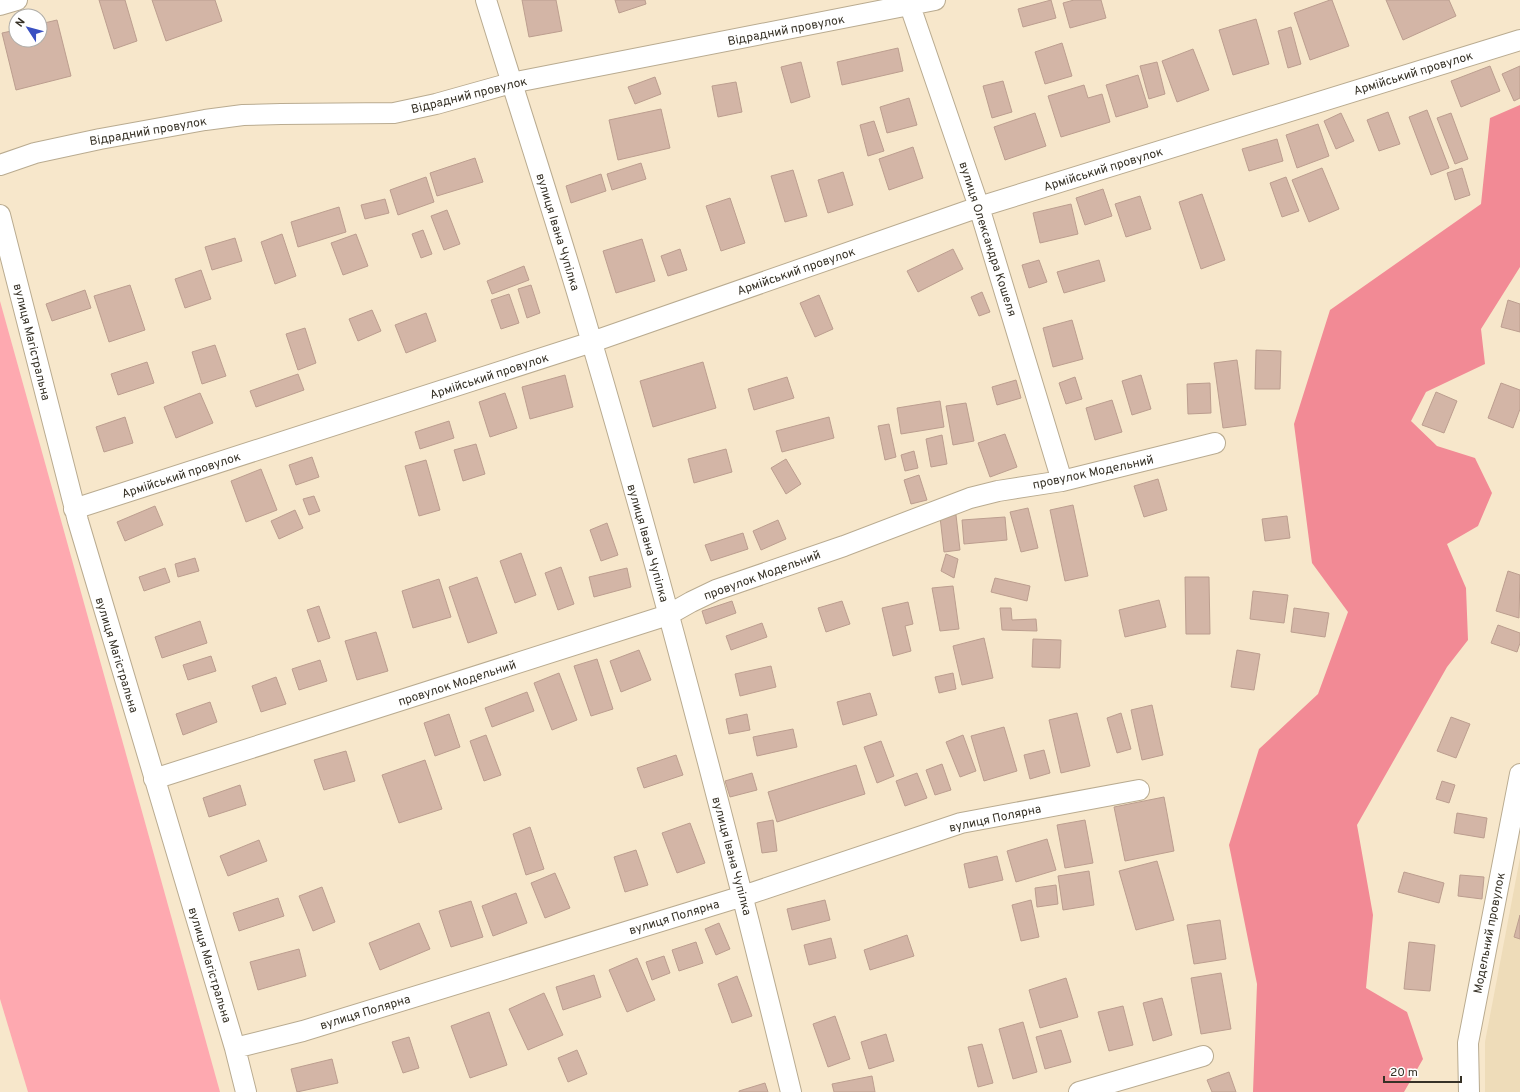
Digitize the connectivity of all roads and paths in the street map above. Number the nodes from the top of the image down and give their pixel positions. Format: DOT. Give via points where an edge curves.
graph roads {
  1 [pos="16,0"];
  2 [pos="486,0"];
  3 [pos="935,0"];
  4 [pos="909,3"];
  5 [pos="0,5"];
  6 [pos="1520,40"];
  7 [pos="511,83"];
  8 [pos="0,165"];
  9 [pos="979,207"];
  10 [pos="0,215"];
  11 [pos="592,342"];
  12 [pos="1215,443"];
  13 [pos="1062,481"];
  14 [pos="74,509"];
  15 [pos="668,616"];
  16 [pos="1520,774"];
  17 [pos="154,779"];
  18 [pos="1139,790"];
  19 [pos="743,896"];
  20 [pos="235,1048"];
  21 [pos="1203,1056"];
  22 [pos="246,1092"];
  23 [pos="791,1092"];
  24 [pos="1079,1092"];
  25 [pos="1469,1092"];
  1 -- 5 [label="street"];
  2 -- 7 [label="street, вулиця Івана Чупілка"];
  3 -- 4 [label="street, Відрадний провулок"];
  4 -- 7 [label="street, Відрадний провулок"];
  4 -- 9 [label="street, вулиця Олександра Кошеля"];
  6 -- 9 [label="street, Армійський провулок"];
  7 -- 8 [label="street, Відрадний провулок" via="394,114 281,114 205,120 35,153"];
  7 -- 11 [label="street, вулиця Івана Чупілка"];
  9 -- 11 [label="street, Армійський провулок"];
  9 -- 13 [label="street, вулиця Олександра Кошеля"];
  10 -- 14 [label="street, вулиця Магістральна"];
  11 -- 14 [label="street, Армійський провулок"];
  11 -- 15 [label="street, вулиця Івана Чупілка"];
  12 -- 13 [label="street, провулок Модельний"];
  13 -- 15 [label="street, провулок Модельний" via="970,498 844,546 716,590"];
  14 -- 17 [label="street, вулиця Магістральна"];
  15 -- 17 [label="street, провулок Модельний"];
  15 -- 19 [label="street, вулиця Івана Чупілка"];
  16 -- 25 [label="street, Модельний провулок" via="1468,1043"];
  17 -- 20 [label="street, вулиця Магістральна"];
  18 -- 19 [label="street, вулиця Полярна" via="961,823"];
  19 -- 20 [label="street, вулиця Полярна" via="303,1031"];
  19 -- 23 [label="street, вулиця Івана Чупілка"];
  20 -- 22 [label="street, вулиця Магістральна"];
  21 -- 24 [label="street"];
}
